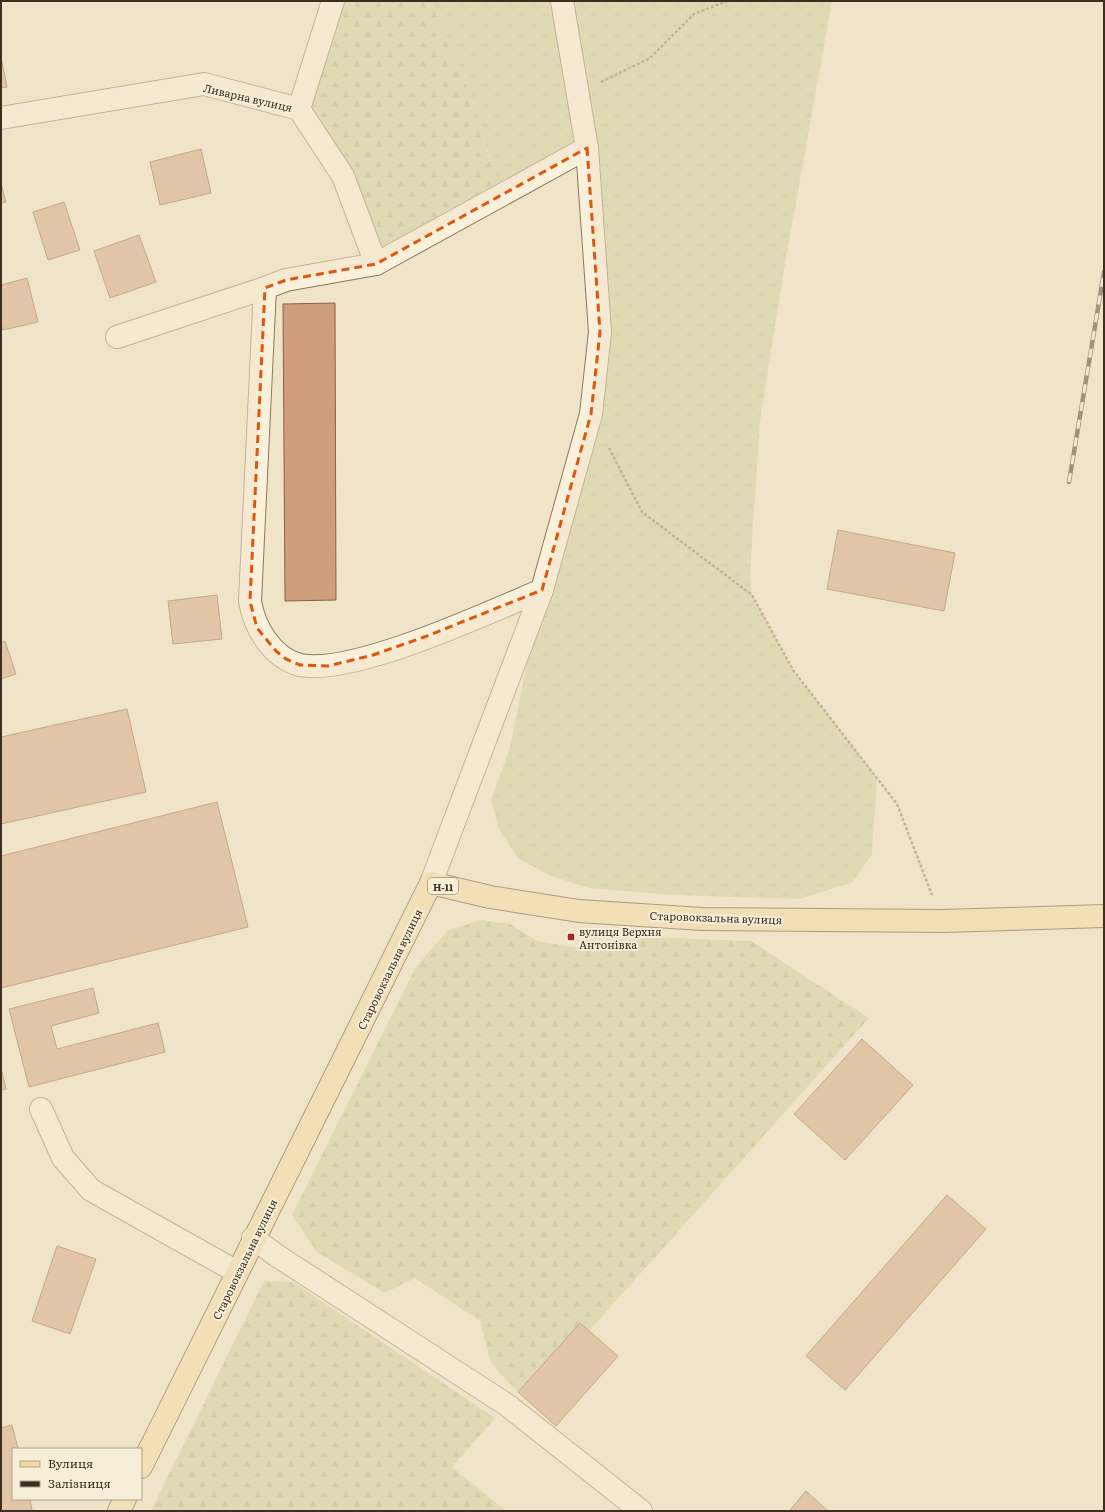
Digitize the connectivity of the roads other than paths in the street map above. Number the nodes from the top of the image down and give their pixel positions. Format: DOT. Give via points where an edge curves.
graph roads {
  1 [pos="333,1"];
  2 [pos="562,1"];
  3 [pos="299,109"];
  4 [pos="1,118"];
  5 [pos="587,148"];
  6 [pos="376,264"];
  7 [pos="265,288"];
  8 [pos="117,337"];
  9 [pos="542,590"];
  10 [pos="431,883"];
  11 [pos="1104,916"];
  12 [pos="41,1109"];
  13 [pos="253,1238"];
  14 [pos="237,1272"];
  15 [pos="142,1465"];
  16 [pos="124,1500"];
  17 [pos="119,1511"];
  18 [pos="641,1511"];
  1 -- 3 [label="street"];
  2 -- 5 [label="street"];
  3 -- 4 [label="street, Ливарна вулиця" via="204,84"];
  3 -- 6 [label="street, Ливарна вулиця" via="343,176"];
  5 -- 6 [label="street"];
  5 -- 9 [label="street" via="600,332 591,414"];
  6 -- 7 [label="street" via="286,280"];
  7 -- 8 [label="street"];
  7 -- 9 [label="street" via="250,601 257,628 276,651 300,665 328,666 373,655 427,636"];
  9 -- 10 [label="street"];
  10 -- 11 [label="main road, Старовокзальна вулиця / Н-11" via="490,897 579,911 702,919 942,921"];
  10 -- 13 [label="main road, Старовокзальна вулиця / Н-11"];
  12 -- 14 [label="street" via="63,1158 91,1190"];
  13 -- 14 [label="main road, Старовокзальна вулиця / Н-11"];
  13 -- 18 [label="street" via="507,1405"];
  14 -- 15 [label="main road, Старовокзальна вулиця / Н-11"];
  16 -- 17 [label="main road"];
}
